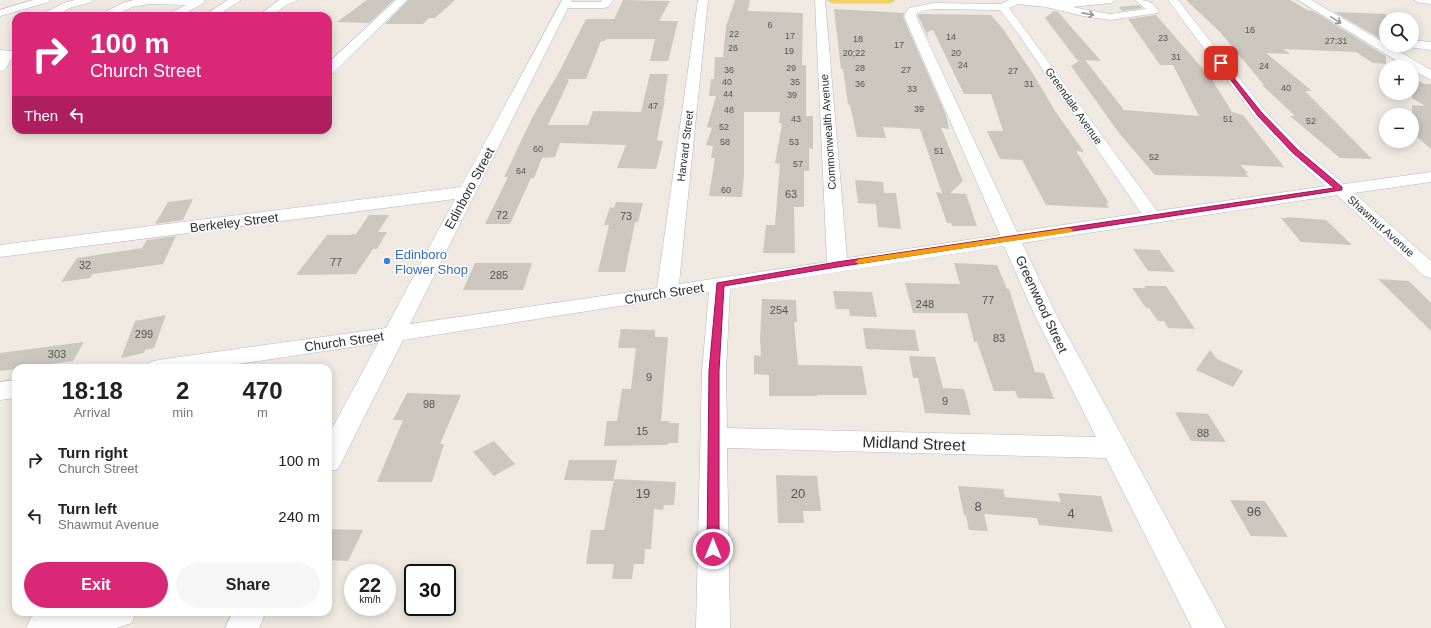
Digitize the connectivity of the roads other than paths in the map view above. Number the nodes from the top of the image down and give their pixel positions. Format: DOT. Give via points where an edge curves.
graph roads {
  1 [pos="15,0"];
  2 [pos="45,0"];
  3 [pos="88,0"];
  4 [pos="236,0"];
  5 [pos="290,0"];
  6 [pos="402,0"];
  7 [pos="608,0"];
  8 [pos="703,0"];
  9 [pos="820,0"];
  10 [pos="833,0"];
  11 [pos="890,0"];
  12 [pos="1111,0"];
  13 [pos="1140,0"];
  14 [pos="1173,0"];
  15 [pos="1303,0"];
  16 [pos="1419,0"];
  17 [pos="185,1"];
  18 [pos="1431,1"];
  19 [pos="566,2"];
  20 [pos="1012,3"];
  21 [pos="1050,4"];
  22 [pos="26,6"];
  23 [pos="54,12"];
  24 [pos="110,12"];
  25 [pos="170,12"];
  26 [pos="180,12"];
  27 [pos="216,12"];
  28 [pos="270,12"];
  29 [pos="0,13"];
  30 [pos="1370,40"];
  31 [pos="1379,41"];
  32 [pos="1419,45"];
  33 [pos="1431,46"];
  34 [pos="8,53"];
  35 [pos="332,66"];
  36 [pos="0,68"];
  37 [pos="12,69"];
  38 [pos="1431,76"];
  39 [pos="1431,177"];
  40 [pos="1340,189"];
  41 [pos="467,192"];
  42 [pos="1153,218"];
  43 [pos="1012,239"];
  44 [pos="0,251"];
  45 [pos="837,265"];
  46 [pos="1431,272"];
  47 [pos="720,284"];
  48 [pos="667,293"];
  49 [pos="394,333"];
  50 [pos="185,364"];
  51 [pos="12,390"];
  52 [pos="0,391"];
  53 [pos="714,438"];
  54 [pos="1115,448"];
  55 [pos="332,454"];
  56 [pos="101,616"];
  57 [pos="248,616"];
  58 [pos="43,628"];
  59 [pos="242,628"];
  60 [pos="713,628"];
  61 [pos="1209,628"];
  1 -- 22 [label="street" via="12,4"];
  2 -- 22 [label="street"];
  3 -- 23 [label="street"];
  4 -- 27 [label="street"];
  5 -- 28 [label="street"];
  6 -- 35 [label="street"];
  7 -- 19 [label="street" via="604,5"];
  8 -- 48 [label="street, Harvard Street"];
  9 -- 45 [label="street, Commonwealth Avenue"];
  10 -- 11 [label="main road"];
  12 -- 21 [label="street"];
  21 -- 13 [label="street, one-way" via="1110,17 1154,11"];
  14 -- 40 [label="street, Shawmut Avenue" via="1260,114 1295,151"];
  15 -- 30 [label="street, one-way"];
  16 -- 18 [label="street"];
  17 -- 24 [label="street" via="149,1 129,4"];
  17 -- 25 [label="street"];
  17 -- 26 [label="street" via="200,2"];
  19 -- 41 [label="street, Edinboro Street"];
  20 -- 21 [label="street"];
  20 -- 42 [label="street, Greendale Avenue" via="1021,30"];
  20 -- 43 [label="street, Greenwood Street" via="933,6 913,10 910,16"];
  22 -- 29 [label="street"];
  30 -- 31 [label="street"];
  30 -- 38 [label="street"];
  32 -- 33 [label="street"];
  34 -- 36 [label="street"];
  36 -- 37 [label="street"];
  39 -- 40 [label="street, Church Street"];
  40 -- 42 [label="street, Church Street"];
  40 -- 46 [label="street, Shawmut Avenue"];
  41 -- 44 [label="street, Berkeley Street"];
  41 -- 49 [label="street, Edinboro Street"];
  42 -- 43 [label="street, Church Street"];
  43 -- 45 [label="street, Church Street"];
  43 -- 54 [label="street, Greenwood Street" via="1046,316"];
  45 -- 47 [label="street, Church Street"];
  47 -- 48 [label="street, Church Street"];
  47 -- 53 [label="street" via="714,371"];
  48 -- 49 [label="street, Church Street"];
  49 -- 50 [label="street, Church Street"];
  49 -- 55 [label="street, Edinboro Street"];
  51 -- 52 [label="street"];
  53 -- 54 [label="street, Midland Street"];
  53 -- 60 [label="street"];
  54 -- 61 [label="street, Greenwood Street"];
  56 -- 58 [label="street"];
  57 -- 59 [label="street"];
}
